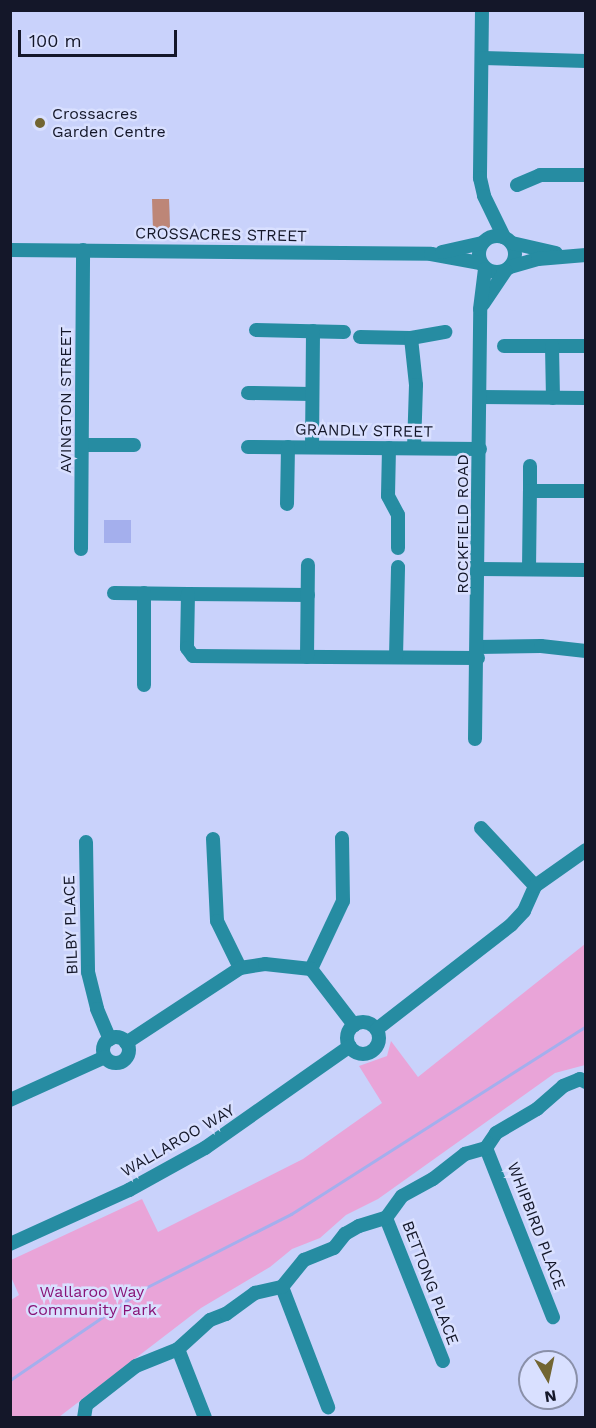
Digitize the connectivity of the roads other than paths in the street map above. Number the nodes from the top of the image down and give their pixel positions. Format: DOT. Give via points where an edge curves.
graph roads {
  1 [pos="482,10"];
  2 [pos="483,58"];
  3 [pos="585,61"];
  4 [pos="585,175"];
  5 [pos="517,185"];
  6 [pos="490,211"];
  7 [pos="508,240"];
  8 [pos="484,241"];
  9 [pos="10,250"];
  10 [pos="83,250"];
  11 [pos="431,254"];
  12 [pos="570,255"];
  13 [pos="585,255"];
  14 [pos="483,266"];
  15 [pos="508,269"];
  16 [pos="480,309"];
  17 [pos="256,330"];
  18 [pos="313,331"];
  19 [pos="344,332"];
  20 [pos="445,332"];
  21 [pos="360,338"];
  22 [pos="411,338"];
  23 [pos="504,346"];
  24 [pos="552,346"];
  25 [pos="585,346"];
  26 [pos="248,393"];
  27 [pos="312,394"];
  28 [pos="480,397"];
  29 [pos="553,398"];
  30 [pos="585,398"];
  31 [pos="82,445"];
  32 [pos="134,446"];
  33 [pos="248,447"];
  34 [pos="288,447"];
  35 [pos="312,447"];
  36 [pos="389,448"];
  37 [pos="414,448"];
  38 [pos="480,449"];
  39 [pos="530,466"];
  40 [pos="530,491"];
  41 [pos="585,491"];
  42 [pos="287,504"];
  43 [pos="398,548"];
  44 [pos="81,549"];
  45 [pos="308,565"];
  46 [pos="398,567"];
  47 [pos="479,569"];
  48 [pos="529,569"];
  49 [pos="585,570"];
  50 [pos="114,593"];
  51 [pos="144,593"];
  52 [pos="188,594"];
  53 [pos="308,595"];
  54 [pos="585,651"];
  55 [pos="478,652"];
  56 [pos="307,657"];
  57 [pos="396,657"];
  58 [pos="144,685"];
  59 [pos="475,739"];
  60 [pos="480,828"];
  61 [pos="342,838"];
  62 [pos="213,839"];
  63 [pos="86,842"];
  64 [pos="585,850"];
  65 [pos="535,886"];
  66 [pos="240,968"];
  67 [pos="311,969"];
  68 [pos="354,1024"];
  69 [pos="377,1029"];
  70 [pos="110,1039"];
  71 [pos="126,1043"];
  72 [pos="350,1047"];
  73 [pos="105,1057"];
  74 [pos="585,1082"];
  75 [pos="10,1100"];
  76 [pos="486,1148"];
  77 [pos="386,1218"];
  78 [pos="10,1244"];
  79 [pos="282,1287"];
  80 [pos="553,1317"];
  81 [pos="178,1349"];
  82 [pos="443,1361"];
  83 [pos="328,1407"];
  84 [pos="84,1418"];
  85 [pos="205,1418"];
  1 -- 2 [label="street"];
  2 -- 3 [label="street"];
  2 -- 6 [label="street" via="480,178"];
  4 -- 5 [label="street" via="540,175"];
  6 -- 7 [label="street"];
  6 -- 8 [label="street"];
  7 -- 8 [label="street"];
  7 -- 12 [label="street"];
  7 -- 15 [label="street" via="515,255"];
  8 -- 11 [label="street, CROSSACRES STREET"];
  8 -- 14 [label="street" via="478,254"];
  9 -- 10 [label="street, CROSSACRES STREET"];
  10 -- 11 [label="street, CROSSACRES STREET"];
  10 -- 31 [label="street, AVINGTON STREET"];
  11 -- 14 [label="street, CROSSACRES STREET"];
  12 -- 13 [label="street"];
  12 -- 15 [label="street"];
  14 -- 15 [label="street"];
  14 -- 16 [label="street, ROCKFIELD ROAD"];
  15 -- 16 [label="street"];
  16 -- 28 [label="street, ROCKFIELD ROAD"];
  17 -- 18 [label="street"];
  18 -- 19 [label="street"];
  18 -- 27 [label="street"];
  20 -- 22 [label="street"];
  21 -- 22 [label="street"];
  22 -- 37 [label="street" via="416,385"];
  23 -- 24 [label="street"];
  24 -- 25 [label="street"];
  24 -- 29 [label="street"];
  26 -- 27 [label="street"];
  27 -- 35 [label="street"];
  28 -- 29 [label="street"];
  28 -- 38 [label="street, ROCKFIELD ROAD"];
  29 -- 30 [label="street"];
  31 -- 32 [label="street"];
  31 -- 44 [label="street, AVINGTON STREET"];
  33 -- 34 [label="street, GRANDLY STREET"];
  34 -- 35 [label="street, GRANDLY STREET"];
  34 -- 42 [label="street"];
  35 -- 36 [label="street, GRANDLY STREET"];
  36 -- 37 [label="street, GRANDLY STREET"];
  36 -- 43 [label="street" via="388,496 398,515"];
  37 -- 38 [label="street, GRANDLY STREET"];
  38 -- 47 [label="street, ROCKFIELD ROAD"];
  39 -- 40 [label="street"];
  40 -- 41 [label="street"];
  40 -- 48 [label="street"];
  45 -- 53 [label="street"];
  46 -- 57 [label="street"];
  47 -- 48 [label="street"];
  47 -- 55 [label="street, ROCKFIELD ROAD"];
  48 -- 49 [label="street"];
  50 -- 51 [label="street"];
  51 -- 52 [label="street"];
  51 -- 58 [label="street"];
  52 -- 53 [label="street"];
  52 -- 56 [label="street" via="188,648 193,656"];
  53 -- 56 [label="street"];
  54 -- 55 [label="street" via="542,646"];
  55 -- 57 [label="street"];
  55 -- 59 [label="street, ROCKFIELD ROAD"];
  56 -- 57 [label="street"];
  60 -- 65 [label="street"];
  61 -- 67 [label="street" via="343,901"];
  62 -- 66 [label="street" via="217,921"];
  63 -- 70 [label="street, BILBY PLACE" via="88,972"];
  64 -- 65 [label="street"];
  65 -- 69 [label="street" via="524,911 511,925"];
  66 -- 67 [label="street" via="266,964"];
  66 -- 71 [label="street"];
  67 -- 68 [label="street"];
  68 -- 69 [label="street" via="369,1023"];
  68 -- 72 [label="street" via="347,1037"];
  69 -- 72 [label="street" via="379,1040 374,1049 359,1053"];
  70 -- 71 [label="street"];
  70 -- 73 [label="street" via="104,1045"];
  71 -- 73 [label="street" via="128,1052 121,1062"];
  72 -- 78 [label="street, WALLAROO WAY" via="205,1148 129,1190"];
  73 -- 75 [label="street"];
  74 -- 76 [label="street" via="580,1079 563,1086 537,1108 496,1133"];
  76 -- 77 [label="street" via="465,1154 433,1179 402,1196"];
  76 -- 80 [label="street, WHIPBIRD PLACE"];
  77 -- 79 [label="street" via="359,1226 345,1234 334,1248 304,1260"];
  77 -- 82 [label="street, BETTONG PLACE"];
  79 -- 81 [label="street" via="255,1293 226,1314 210,1320"];
  79 -- 83 [label="street"];
  81 -- 84 [label="street" via="136,1366 86,1405"];
  81 -- 85 [label="street"];
}
